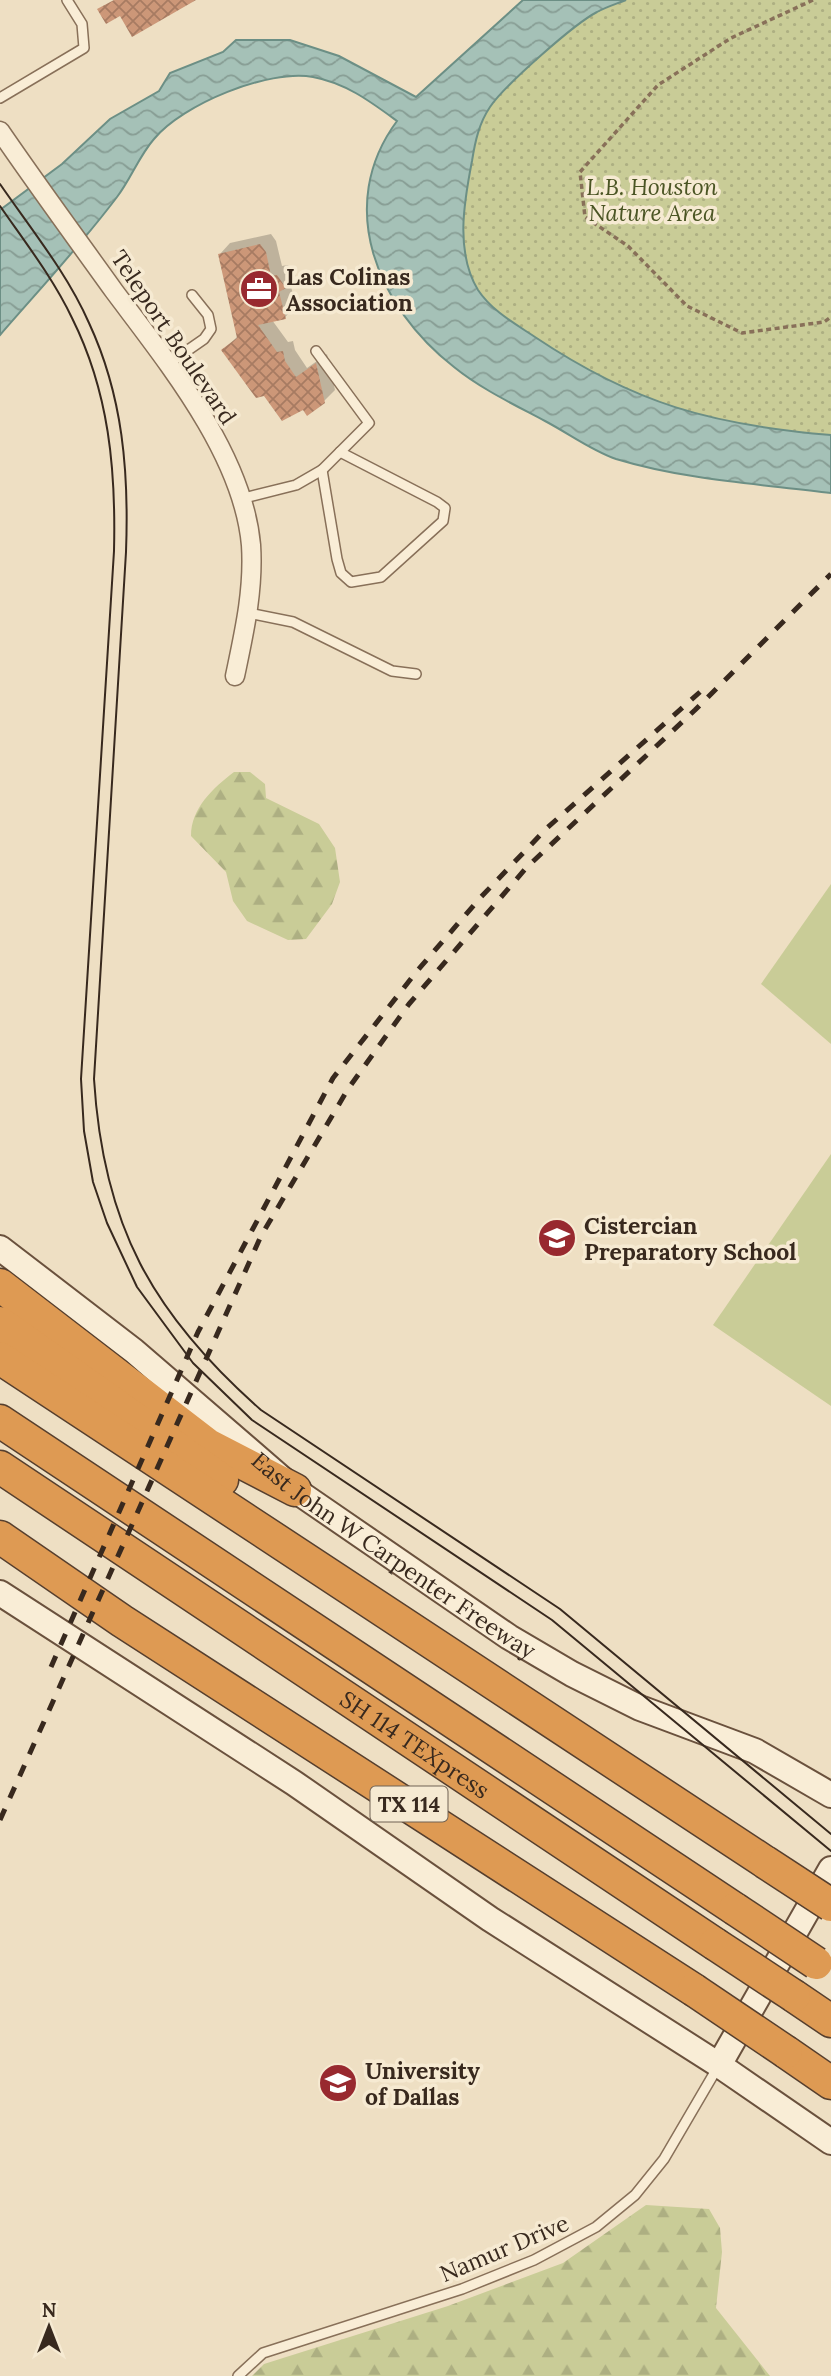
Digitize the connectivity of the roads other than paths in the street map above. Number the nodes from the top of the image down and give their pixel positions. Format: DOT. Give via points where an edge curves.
graph roads {
  1 [pos="67,0"];
  2 [pos="0,98"];
  3 [pos="0,131"];
  4 [pos="192,295"];
  5 [pos="316,351"];
  6 [pos="168,364"];
  7 [pos="340,452"];
  8 [pos="322,470"];
  9 [pos="240,499"];
  10 [pos="248,613"];
  11 [pos="416,674"];
  12 [pos="235,677"];
  13 [pos="0,1248"];
  14 [pos="0,1285"];
  15 [pos="0,1323"];
  16 [pos="0,1358"];
  17 [pos="0,1374"];
  18 [pos="0,1420"];
  19 [pos="0,1467"];
  20 [pos="177,1475"];
  21 [pos="295,1490"];
  22 [pos="0,1537"];
  23 [pos="354,1592"];
  24 [pos="0,1593"];
  25 [pos="831,1796"];
  26 [pos="831,1869"];
  27 [pos="831,1905"];
  28 [pos="823,1968"];
  29 [pos="831,2021"];
  30 [pos="719,2065"];
  31 [pos="831,2083"];
  32 [pos="831,2142"];
  33 [pos="238,2376"];
  1 -- 2 [label="lane" via="82,24 84,48"];
  3 -- 6 [label="street, Teleport Boulevard"];
  4 -- 6 [label="lane" via="208,315 211,329"];
  5 -- 7 [label="lane" via="369,423"];
  6 -- 9 [label="street, Teleport Boulevard" via="215,439"];
  7 -- 8 [label="lane"];
  7 -- 8 [label="lane" via="437,502 445,508 443,521 381,577 351,582 341,573 337,559"];
  8 -- 9 [label="lane" via="296,485"];
  9 -- 10 [label="street, Teleport Boulevard" via="251,543"];
  10 -- 11 [label="lane" via="293,622 392,671"];
  10 -- 12 [label="street, Teleport Boulevard"];
  13 -- 21 [label="main road, East John W Carpenter Freeway" via="134,1351"];
  14 -- 21 [label="highway" via="208,1445"];
  15 -- 23 [label="highway" via="340,1564"];
  16 -- 20 [label="highway, East John W Carpenter Freeway"];
  17 -- 20 [label="highway" via="134,1458"];
  18 -- 28 [label="highway, SH 114 TEXpress, bridge"];
  19 -- 29 [label="highway, SH 114 TEXpress, bridge"];
  20 -- 23 [label="highway, East John W Carpenter Freeway"];
  21 -- 25 [label="main road, East John W Carpenter Freeway" via="509,1637 572,1674 640,1708 755,1751"];
  22 -- 31 [label="highway, TX 114, bridge"];
  23 -- 27 [label="highway, East John W Carpenter Freeway, bridge"];
  24 -- 30 [label="main road" via="294,1783 490,1919"];
  26 -- 30 [label="main road"];
  30 -- 32 [label="main road"];
  30 -- 33 [label="lane, Namur Drive" via="664,2159 635,2195 596,2227 534,2260 462,2289 263,2353"];
}
